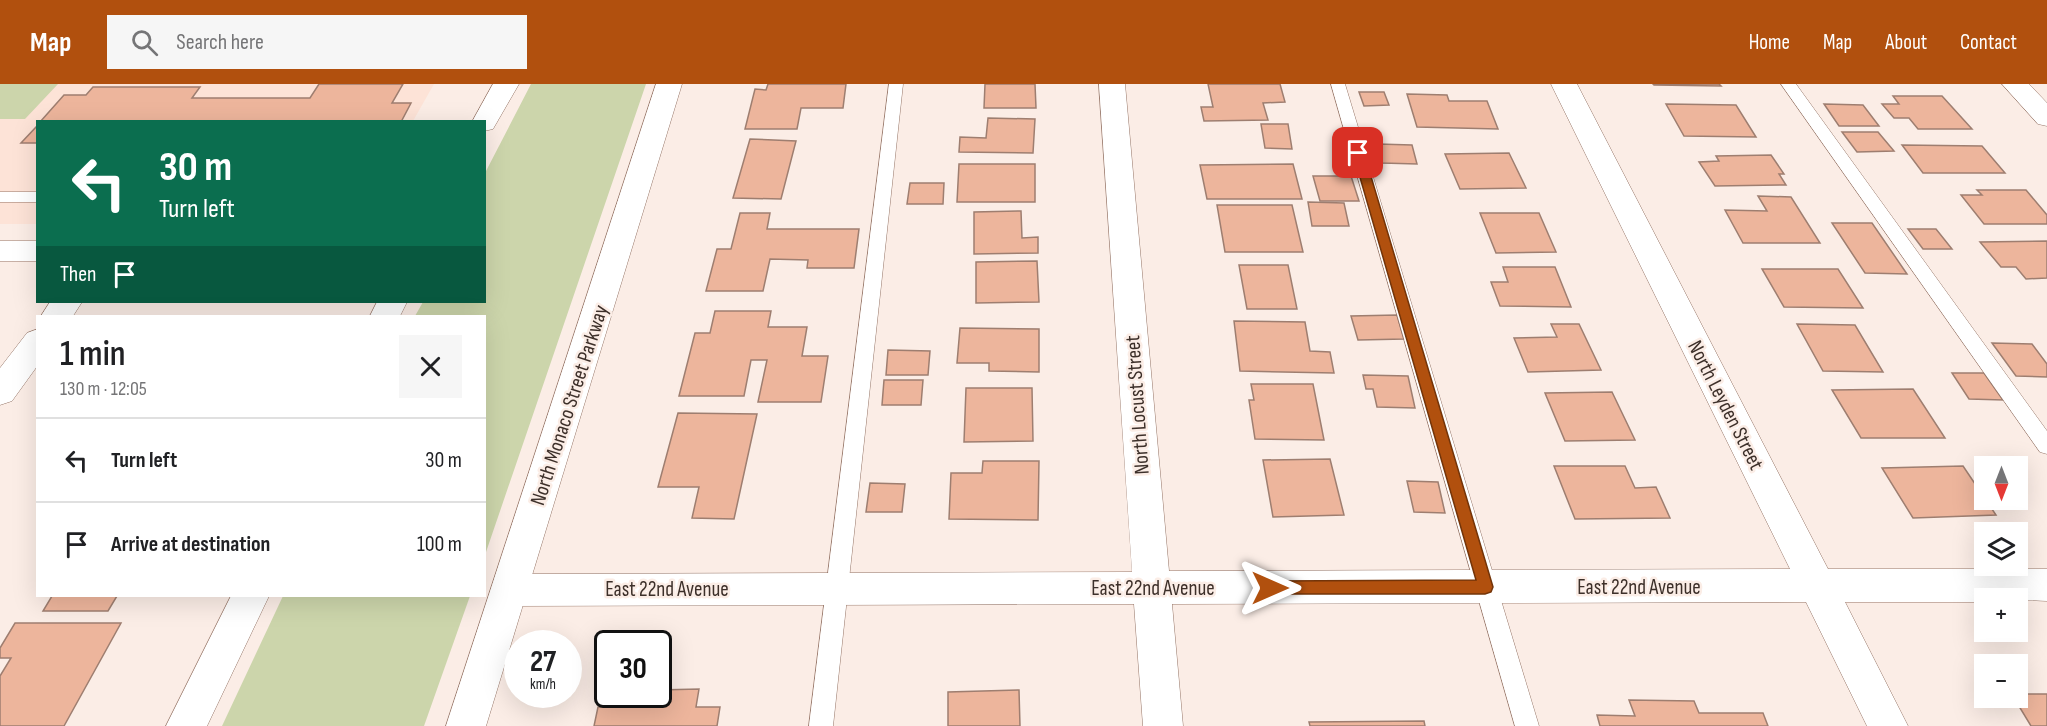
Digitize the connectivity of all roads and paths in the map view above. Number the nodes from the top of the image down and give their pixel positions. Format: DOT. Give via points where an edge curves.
graph roads {
  1 [pos="506,84"];
  2 [pos="669,84"];
  3 [pos="896,84"];
  4 [pos="1112,84"];
  5 [pos="1338,84"];
  6 [pos="1564,84"];
  7 [pos="1788,84"];
  8 [pos="2015,84"];
  9 [pos="2047,118"];
  10 [pos="486,120"];
  11 [pos="0,197"];
  12 [pos="36,197"];
  13 [pos="0,251"];
  14 [pos="36,251"];
  15 [pos="66,303"];
  16 [pos="57,315"];
  17 [pos="36,345"];
  18 [pos="0,392"];
  19 [pos="2047,446"];
  20 [pos="2047,585"];
  21 [pos="1485,587"];
  22 [pos="1818,587"];
  23 [pos="838,588"];
  24 [pos="1151,588"];
  25 [pos="511,590"];
  26 [pos="250,597"];
  27 [pos="186,726"];
  28 [pos="466,726"];
  29 [pos="821,726"];
  30 [pos="1163,726"];
  31 [pos="1527,726"];
  32 [pos="1888,726"];
  1 -- 10 [label="street"];
  2 -- 25 [label="street, North Monaco Street Parkway"];
  3 -- 23 [label="lane"];
  4 -- 24 [label="street, North Locust Street"];
  5 -- 21 [label="lane"];
  6 -- 22 [label="street, North Leyden Street"];
  7 -- 19 [label="lane"];
  8 -- 9 [label="street"];
  11 -- 12 [label="lane"];
  13 -- 14 [label="street"];
  15 -- 16 [label="street"];
  17 -- 18 [label="street"];
  20 -- 22 [label="street, East 22nd Avenue"];
  21 -- 22 [label="street, East 22nd Avenue"];
  21 -- 24 [label="street, East 22nd Avenue"];
  21 -- 31 [label="lane"];
  22 -- 32 [label="street, North Leyden Street"];
  23 -- 24 [label="street, East 22nd Avenue"];
  23 -- 25 [label="street, East 22nd Avenue"];
  23 -- 29 [label="lane"];
  24 -- 30 [label="street, North Locust Street"];
  25 -- 28 [label="street, North Monaco Street Parkway"];
  26 -- 27 [label="street"];
}
